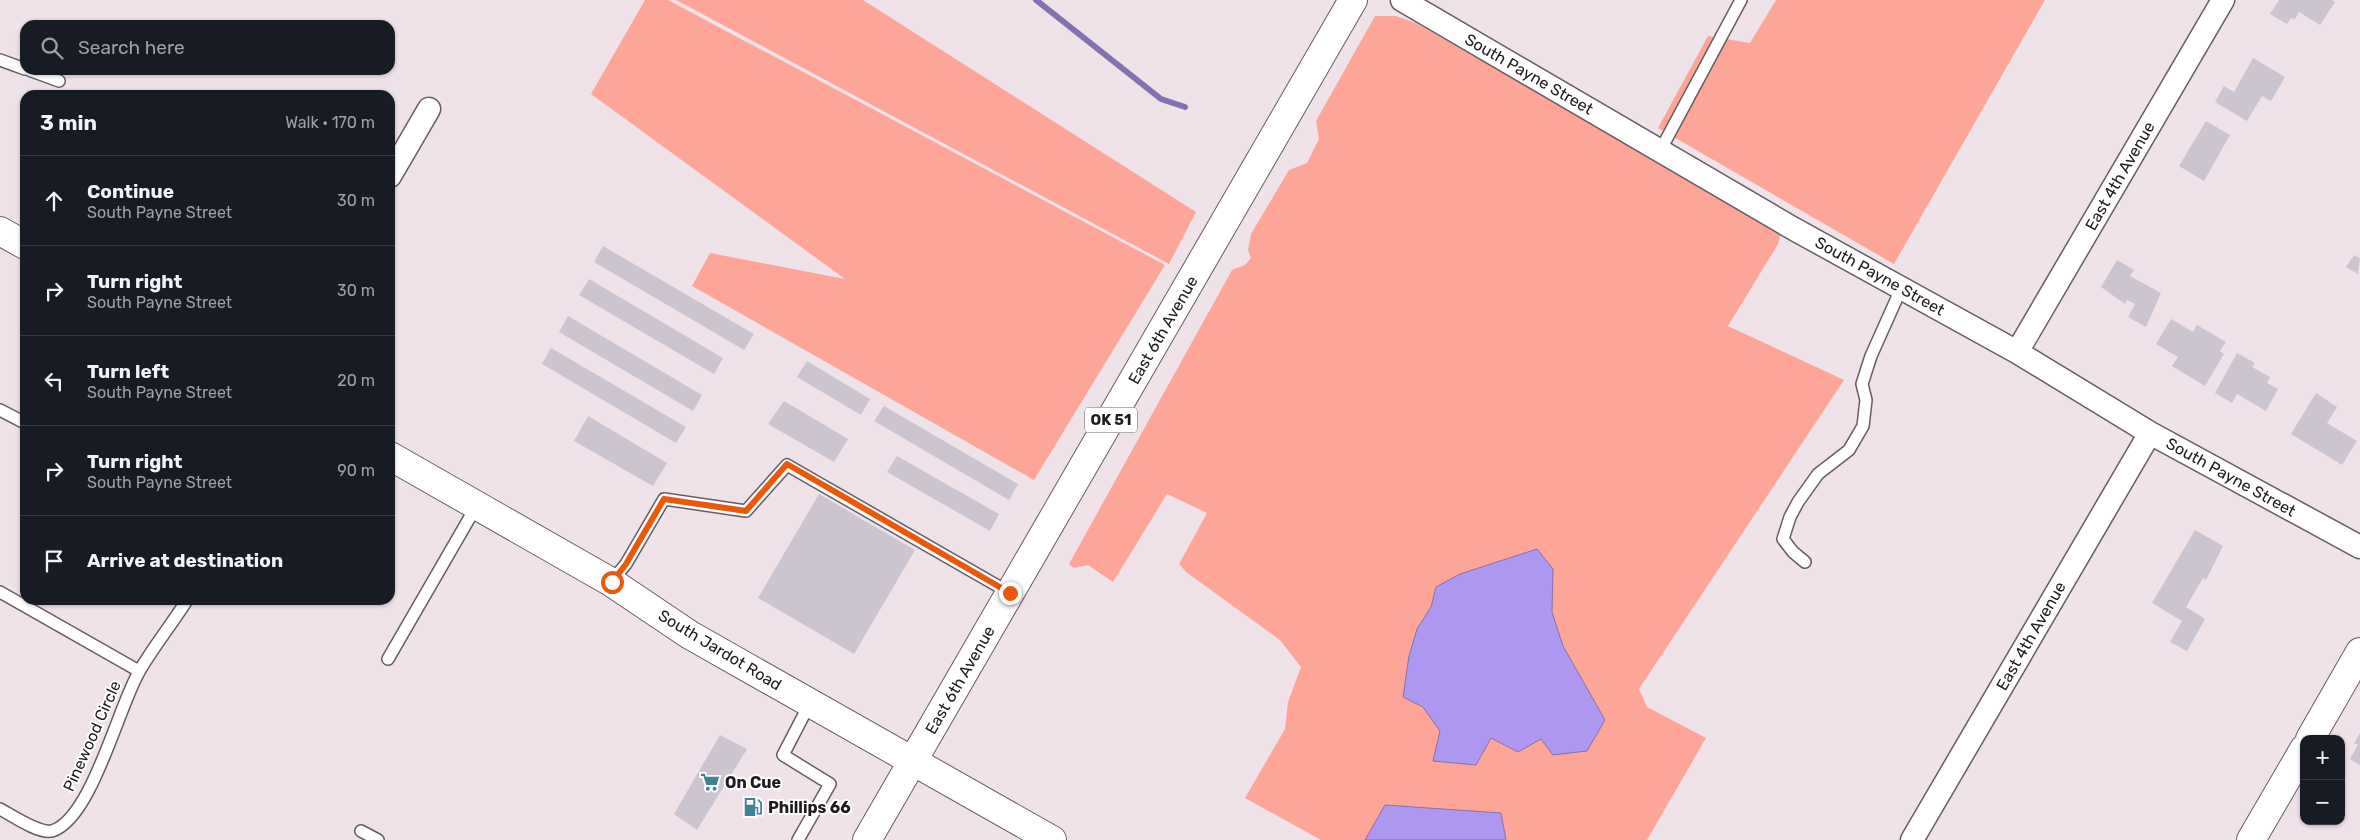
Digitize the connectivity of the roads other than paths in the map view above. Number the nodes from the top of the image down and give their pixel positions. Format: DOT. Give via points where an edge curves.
graph roads {
  1 [pos="1353,0"];
  2 [pos="1402,0"];
  3 [pos="1741,0"];
  4 [pos="2223,0"];
  5 [pos="0,60"];
  6 [pos="20,66"];
  7 [pos="44,75"];
  8 [pos="59,80"];
  9 [pos="429,109"];
  10 [pos="1660,151"];
  11 [pos="395,167"];
  12 [pos="0,231"];
  13 [pos="20,242"];
  14 [pos="1901,288"];
  15 [pos="2017,352"];
  16 [pos="0,410"];
  17 [pos="20,420"];
  18 [pos="2150,433"];
  19 [pos="395,459"];
  20 [pos="477,505"];
  21 [pos="2360,547"];
  22 [pos="1805,562"];
  23 [pos="612,582"];
  24 [pos="0,592"];
  25 [pos="1010,593"];
  26 [pos="20,603"];
  27 [pos="23,605"];
  28 [pos="184,605"];
  29 [pos="2360,652"];
  30 [pos="388,659"];
  31 [pos="139,671"];
  32 [pos="810,703"];
  33 [pos="2312,735"];
  34 [pos="2300,756"];
  35 [pos="911,762"];
  36 [pos="0,809"];
  37 [pos="361,830"];
  38 [pos="378,840"];
  39 [pos="798,840"];
  40 [pos="867,840"];
  41 [pos="1052,840"];
  42 [pos="1912,840"];
  43 [pos="2251,840"];
  1 -- 25 [label="main road, East 6th Avenue / OK 51"];
  2 -- 10 [label="street, South Payne Street"];
  3 -- 10 [label="lane"];
  4 -- 15 [label="street, East 4th Avenue"];
  5 -- 6 [label="lane"];
  7 -- 8 [label="lane"];
  9 -- 11 [label="street"];
  10 -- 14 [label="street, South Payne Street"];
  12 -- 13 [label="main road"];
  14 -- 15 [label="street, South Payne Street"];
  14 -- 22 [label="lane" via="1862,384 1866,400 1863,426 1849,450 1818,474 1790,517 1783,539"];
  15 -- 18 [label="street, South Payne Street"];
  16 -- 17 [label="lane"];
  18 -- 21 [label="street, South Payne Street"];
  18 -- 42 [label="street, East 4th Avenue"];
  19 -- 20 [label="main road, South Jardot Road"];
  20 -- 23 [label="main road, South Jardot Road"];
  20 -- 30 [label="lane"];
  23 -- 25 [label="lane" via="664,499 746,511 787,464"];
  23 -- 32 [label="main road, South Jardot Road" via="690,636"];
  24 -- 26 [label="lane"];
  25 -- 35 [label="main road, East 6th Avenue / OK 51"];
  27 -- 31 [label="lane"];
  28 -- 31 [label="lane, Pinewood Circle"];
  29 -- 33 [label="main road"];
  31 -- 36 [label="lane, Pinewood Circle" via="102,762 87,793 70,817 49,832 34,828"];
  32 -- 35 [label="main road, South Jardot Road"];
  32 -- 39 [label="lane" via="783,755 830,784"];
  34 -- 43 [label="main road"];
  35 -- 40 [label="main road, East 6th Avenue / OK 51"];
  35 -- 41 [label="main road, South Jardot Road"];
  37 -- 38 [label="lane"];
}
